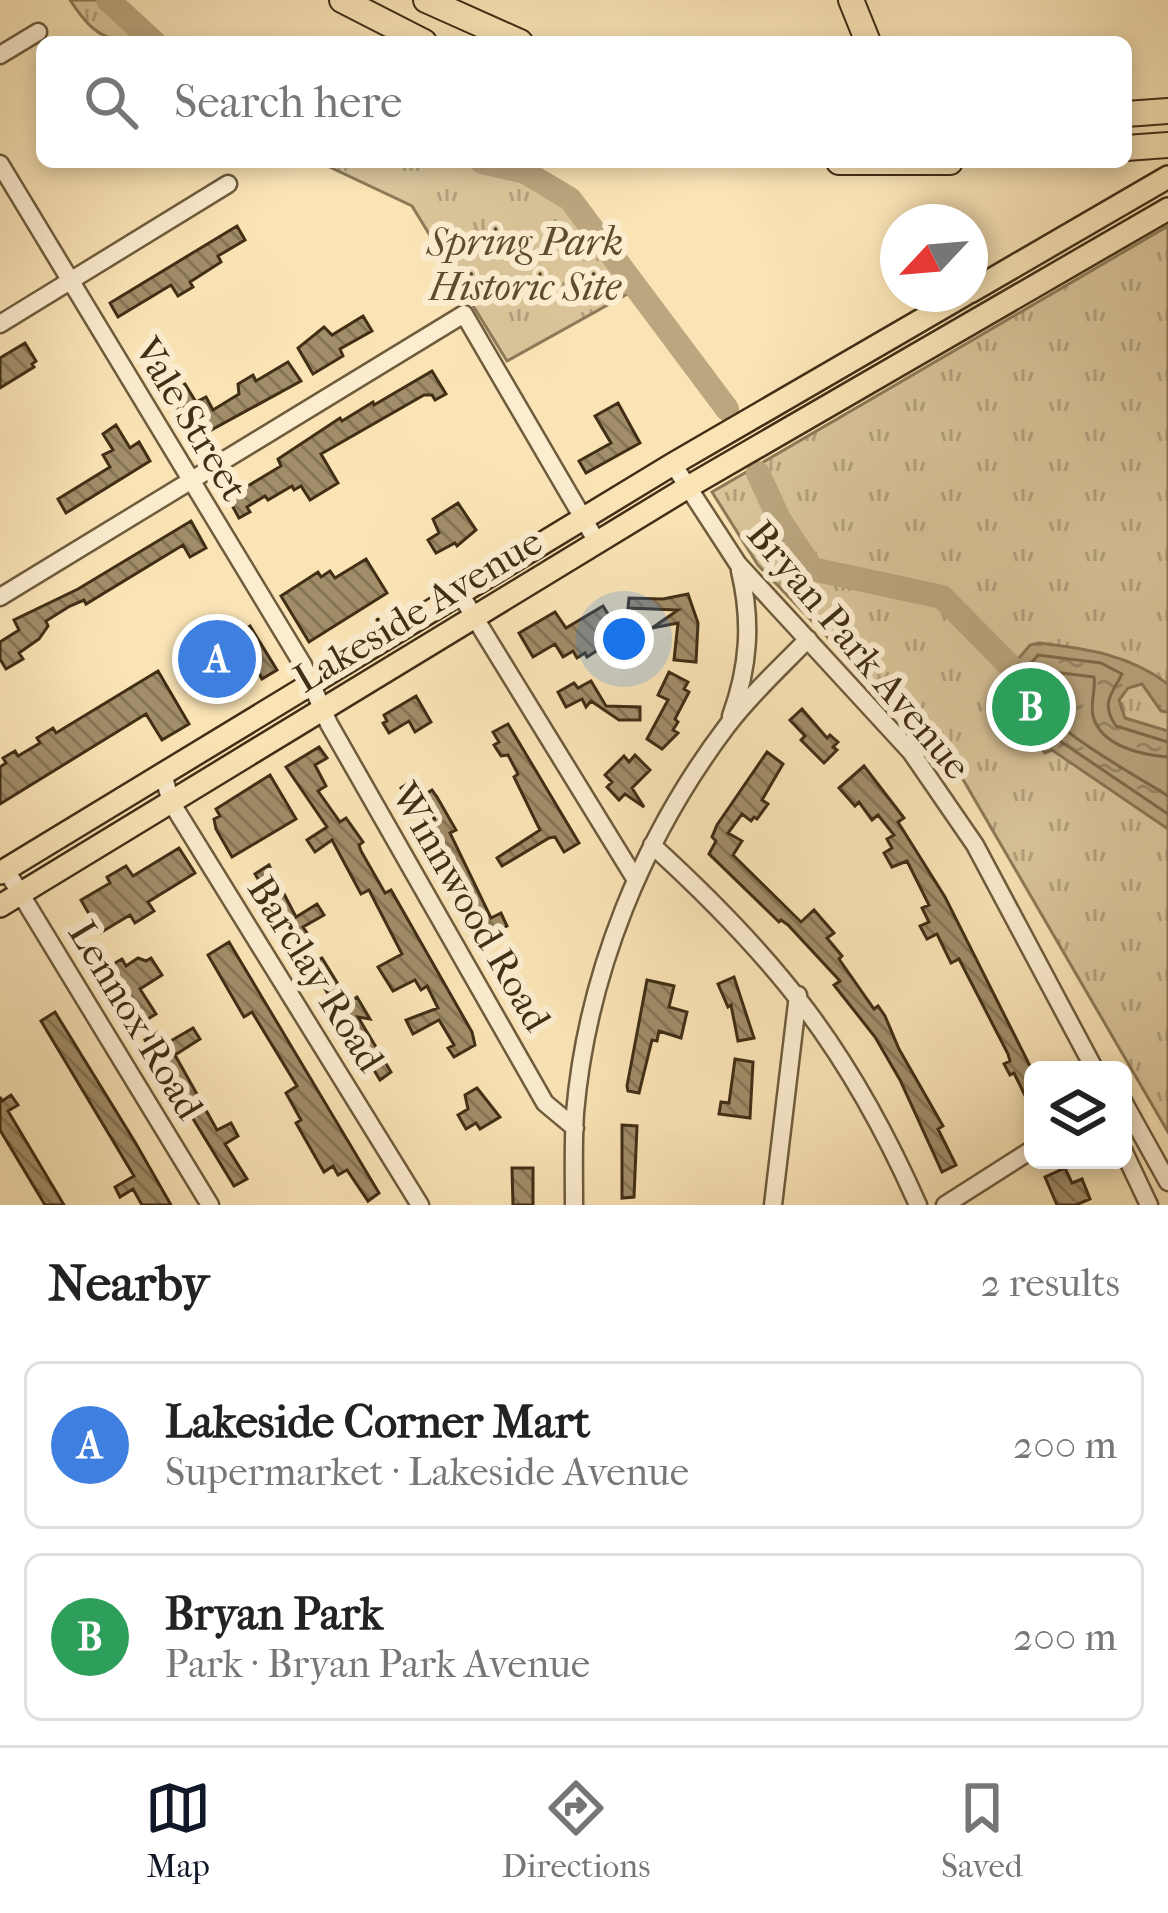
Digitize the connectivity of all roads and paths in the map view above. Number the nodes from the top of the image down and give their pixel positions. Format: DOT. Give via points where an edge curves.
graph roads {
  1 [pos="342,0"];
  2 [pos="426,0"];
  3 [pos="851,0"];
  4 [pos="38,32"];
  5 [pos="412,36"];
  6 [pos="507,36"];
  7 [pos="866,36"];
  8 [pos="0,55"];
  9 [pos="1168,111"];
  10 [pos="1132,114"];
  11 [pos="1168,145"];
  12 [pos="1132,148"];
  13 [pos="0,164"];
  14 [pos="1168,177"];
  15 [pos="228,184"];
  16 [pos="1168,209"];
  17 [pos="70,281"];
  18 [pos="988,281"];
  19 [pos="935,312"];
  20 [pos="0,324"];
  21 [pos="673,464"];
  22 [pos="191,482"];
  23 [pos="688,487"];
  24 [pos="583,518"];
  25 [pos="597,542"];
  26 [pos="738,564"];
  27 [pos="459,592"];
  28 [pos="0,597"];
  29 [pos="475,617"];
  30 [pos="808,639"];
  31 [pos="312,683"];
  32 [pos="323,710"];
  33 [pos="729,722"];
  34 [pos="163,774"];
  35 [pos="171,802"];
  36 [pos="652,845"];
  37 [pos="3,871"];
  38 [pos="636,880"];
  39 [pos="20,893"];
  40 [pos="0,906"];
  41 [pos="798,995"];
  42 [pos="1090,1061"];
  43 [pos="1132,1117"];
  44 [pos="575,1128"];
  45 [pos="1024,1155"];
  46 [pos="1132,1169"];
  47 [pos="1168,1182"];
  48 [pos="210,1205"];
  49 [pos="421,1205"];
  50 [pos="574,1205"];
  51 [pos="773,1205"];
  52 [pos="917,1205"];
  53 [pos="945,1205"];
  54 [pos="1149,1205"];
  1 -- 5 [label="highway"];
  2 -- 6 [label="highway"];
  3 -- 7 [label="highway"];
  4 -- 8 [label="street"];
  9 -- 10 [label="highway"];
  11 -- 12 [label="highway"];
  13 -- 17 [label="street, Vale Street"];
  14 -- 18 [label="main road, Lakeside Avenue"];
  15 -- 17 [label="street"];
  16 -- 23 [label="main road, Lakeside Avenue"];
  17 -- 20 [label="street"];
  17 -- 22 [label="street, Vale Street"];
  19 -- 21 [label="main road, Lakeside Avenue"];
  21 -- 23 [label="street, Bryan Park Avenue"];
  21 -- 24 [label="main road, Lakeside Avenue"];
  22 -- 24 [label="street" via="464,314"];
  22 -- 28 [label="street"];
  22 -- 31 [label="street, Vale Street"];
  23 -- 25 [label="main road, Lakeside Avenue"];
  23 -- 26 [label="street, Bryan Park Avenue"];
  24 -- 25 [label="street"];
  24 -- 27 [label="main road, Lakeside Avenue"];
  25 -- 29 [label="main road, Lakeside Avenue"];
  26 -- 30 [label="street, Bryan Park Avenue"];
  26 -- 33 [label="street" via="748,632"];
  27 -- 29 [label="street"];
  27 -- 31 [label="main road, Lakeside Avenue"];
  29 -- 32 [label="main road, Lakeside Avenue"];
  29 -- 38 [label="street"];
  30 -- 33 [label="street"];
  30 -- 42 [label="street, Bryan Park Avenue" via="911,752 975,845"];
  31 -- 32 [label="street, Vale Street"];
  31 -- 34 [label="main road, Lakeside Avenue"];
  32 -- 35 [label="main road, Lakeside Avenue"];
  32 -- 44 [label="street, Winnwood Road" via="545,1103"];
  33 -- 36 [label="street"];
  34 -- 35 [label="street, Barclay Road"];
  34 -- 37 [label="main road, Lakeside Avenue"];
  35 -- 39 [label="main road, Lakeside Avenue"];
  35 -- 49 [label="street, Barclay Road"];
  36 -- 38 [label="street"];
  36 -- 41 [label="street"];
  37 -- 39 [label="street, Lennox Road"];
  38 -- 44 [label="street" via="591,1019"];
  39 -- 40 [label="main road, Lakeside Avenue"];
  39 -- 48 [label="street, Lennox Road"];
  41 -- 51 [label="street"];
  41 -- 52 [label="street" via="872,1108"];
  43 -- 47 [label="street"];
  44 -- 50 [label="street"];
  45 -- 53 [label="street"];
  46 -- 54 [label="street"];
}
